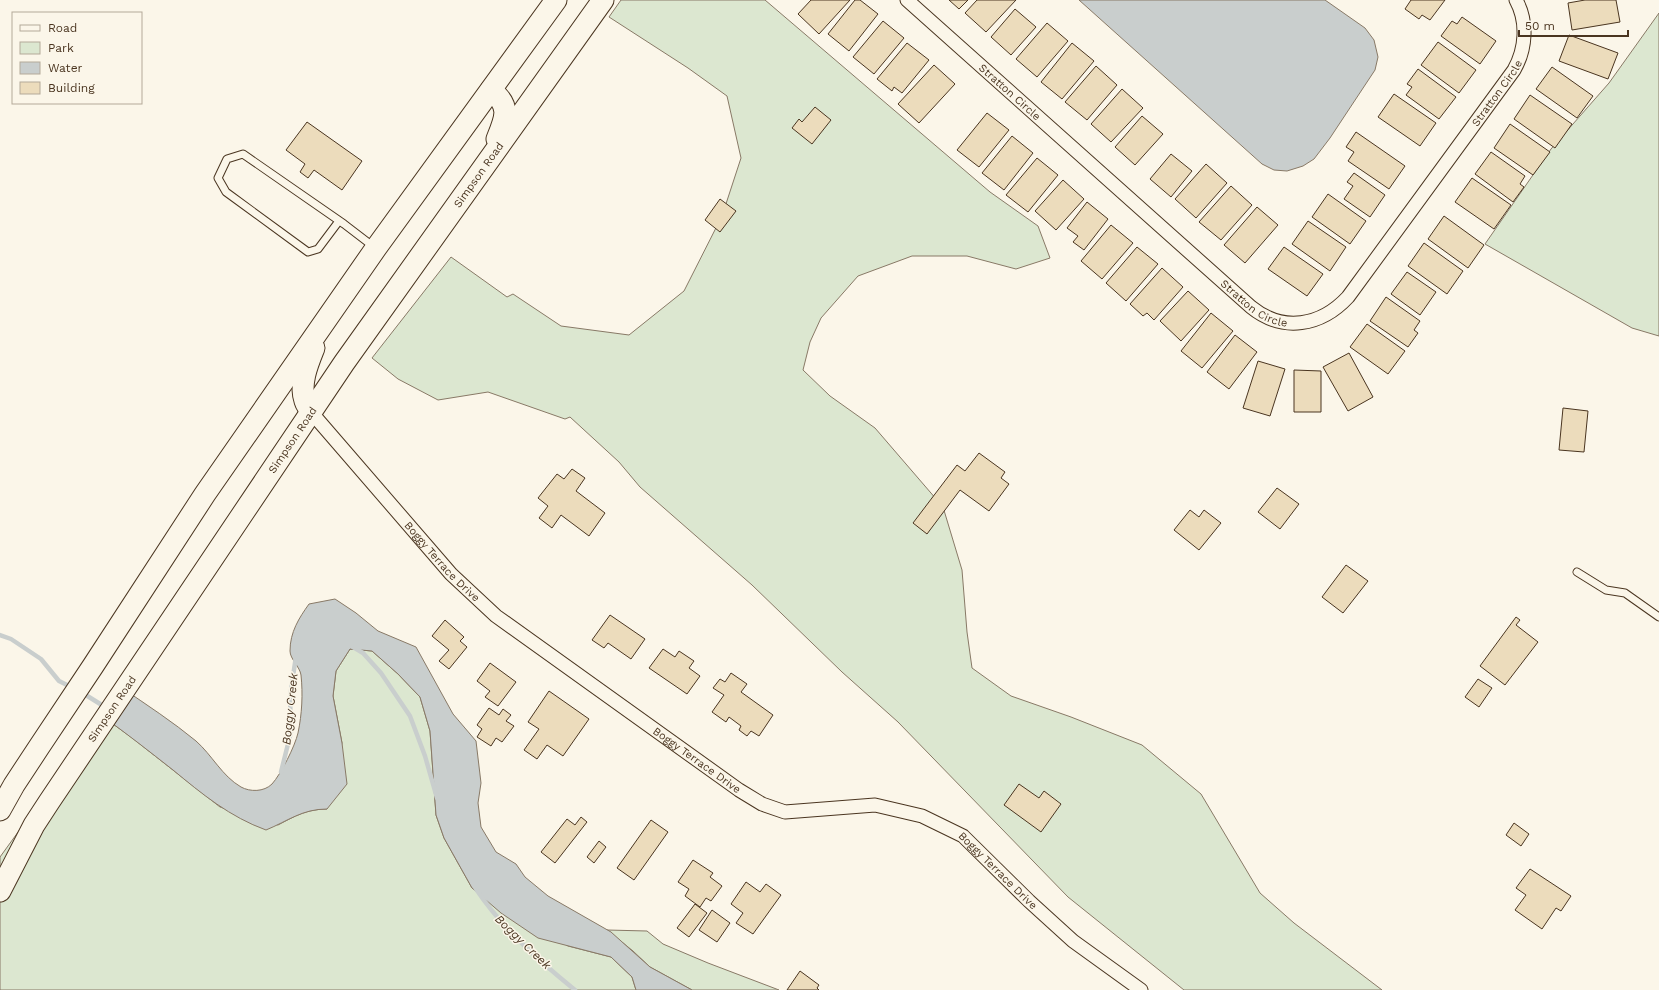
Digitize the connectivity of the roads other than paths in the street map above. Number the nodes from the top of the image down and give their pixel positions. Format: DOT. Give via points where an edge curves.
graph roads {
  1 [pos="556,0"];
  2 [pos="603,0"];
  3 [pos="907,0"];
  4 [pos="1516,0"];
  5 [pos="491,90"];
  6 [pos="490,158"];
  7 [pos="339,221"];
  8 [pos="376,248"];
  9 [pos="331,311"];
  10 [pos="311,412"];
  11 [pos="1577,572"];
  12 [pos="1659,617"];
  13 [pos="0,810"];
  14 [pos="0,891"];
  15 [pos="1142,990"];
  1 -- 5 [label="main road"];
  2 -- 6 [label="main road, Simpson Road"];
  3 -- 4 [label="street, Stratton Circle" via="1255,310 1277,321 1296,323 1305,323 1325,316 1348,297 1514,70 1521,54 1524,36 1523,19"];
  5 -- 6 [label="main road" via="500,97 505,114"];
  5 -- 8 [label="main road"];
  6 -- 10 [label="main road, Simpson Road"];
  7 -- 7 [label="lane" via="243,154 227,159 218,178 226,192 308,252 318,249"];
  7 -- 8 [label="lane"];
  8 -- 9 [label="main road"];
  9 -- 10 [label="main road" via="307,367 304,400"];
  9 -- 13 [label="main road" via="205,494"];
  10 -- 14 [label="main road, Simpson Road" via="34,825"];
  10 -- 15 [label="street, Boggy Terrace Drive" via="451,574 496,616 739,790 762,804 785,812 875,805 922,816 963,836 1072,941"];
  11 -- 12 [label="lane" via="1606,590 1625,593"];
}
